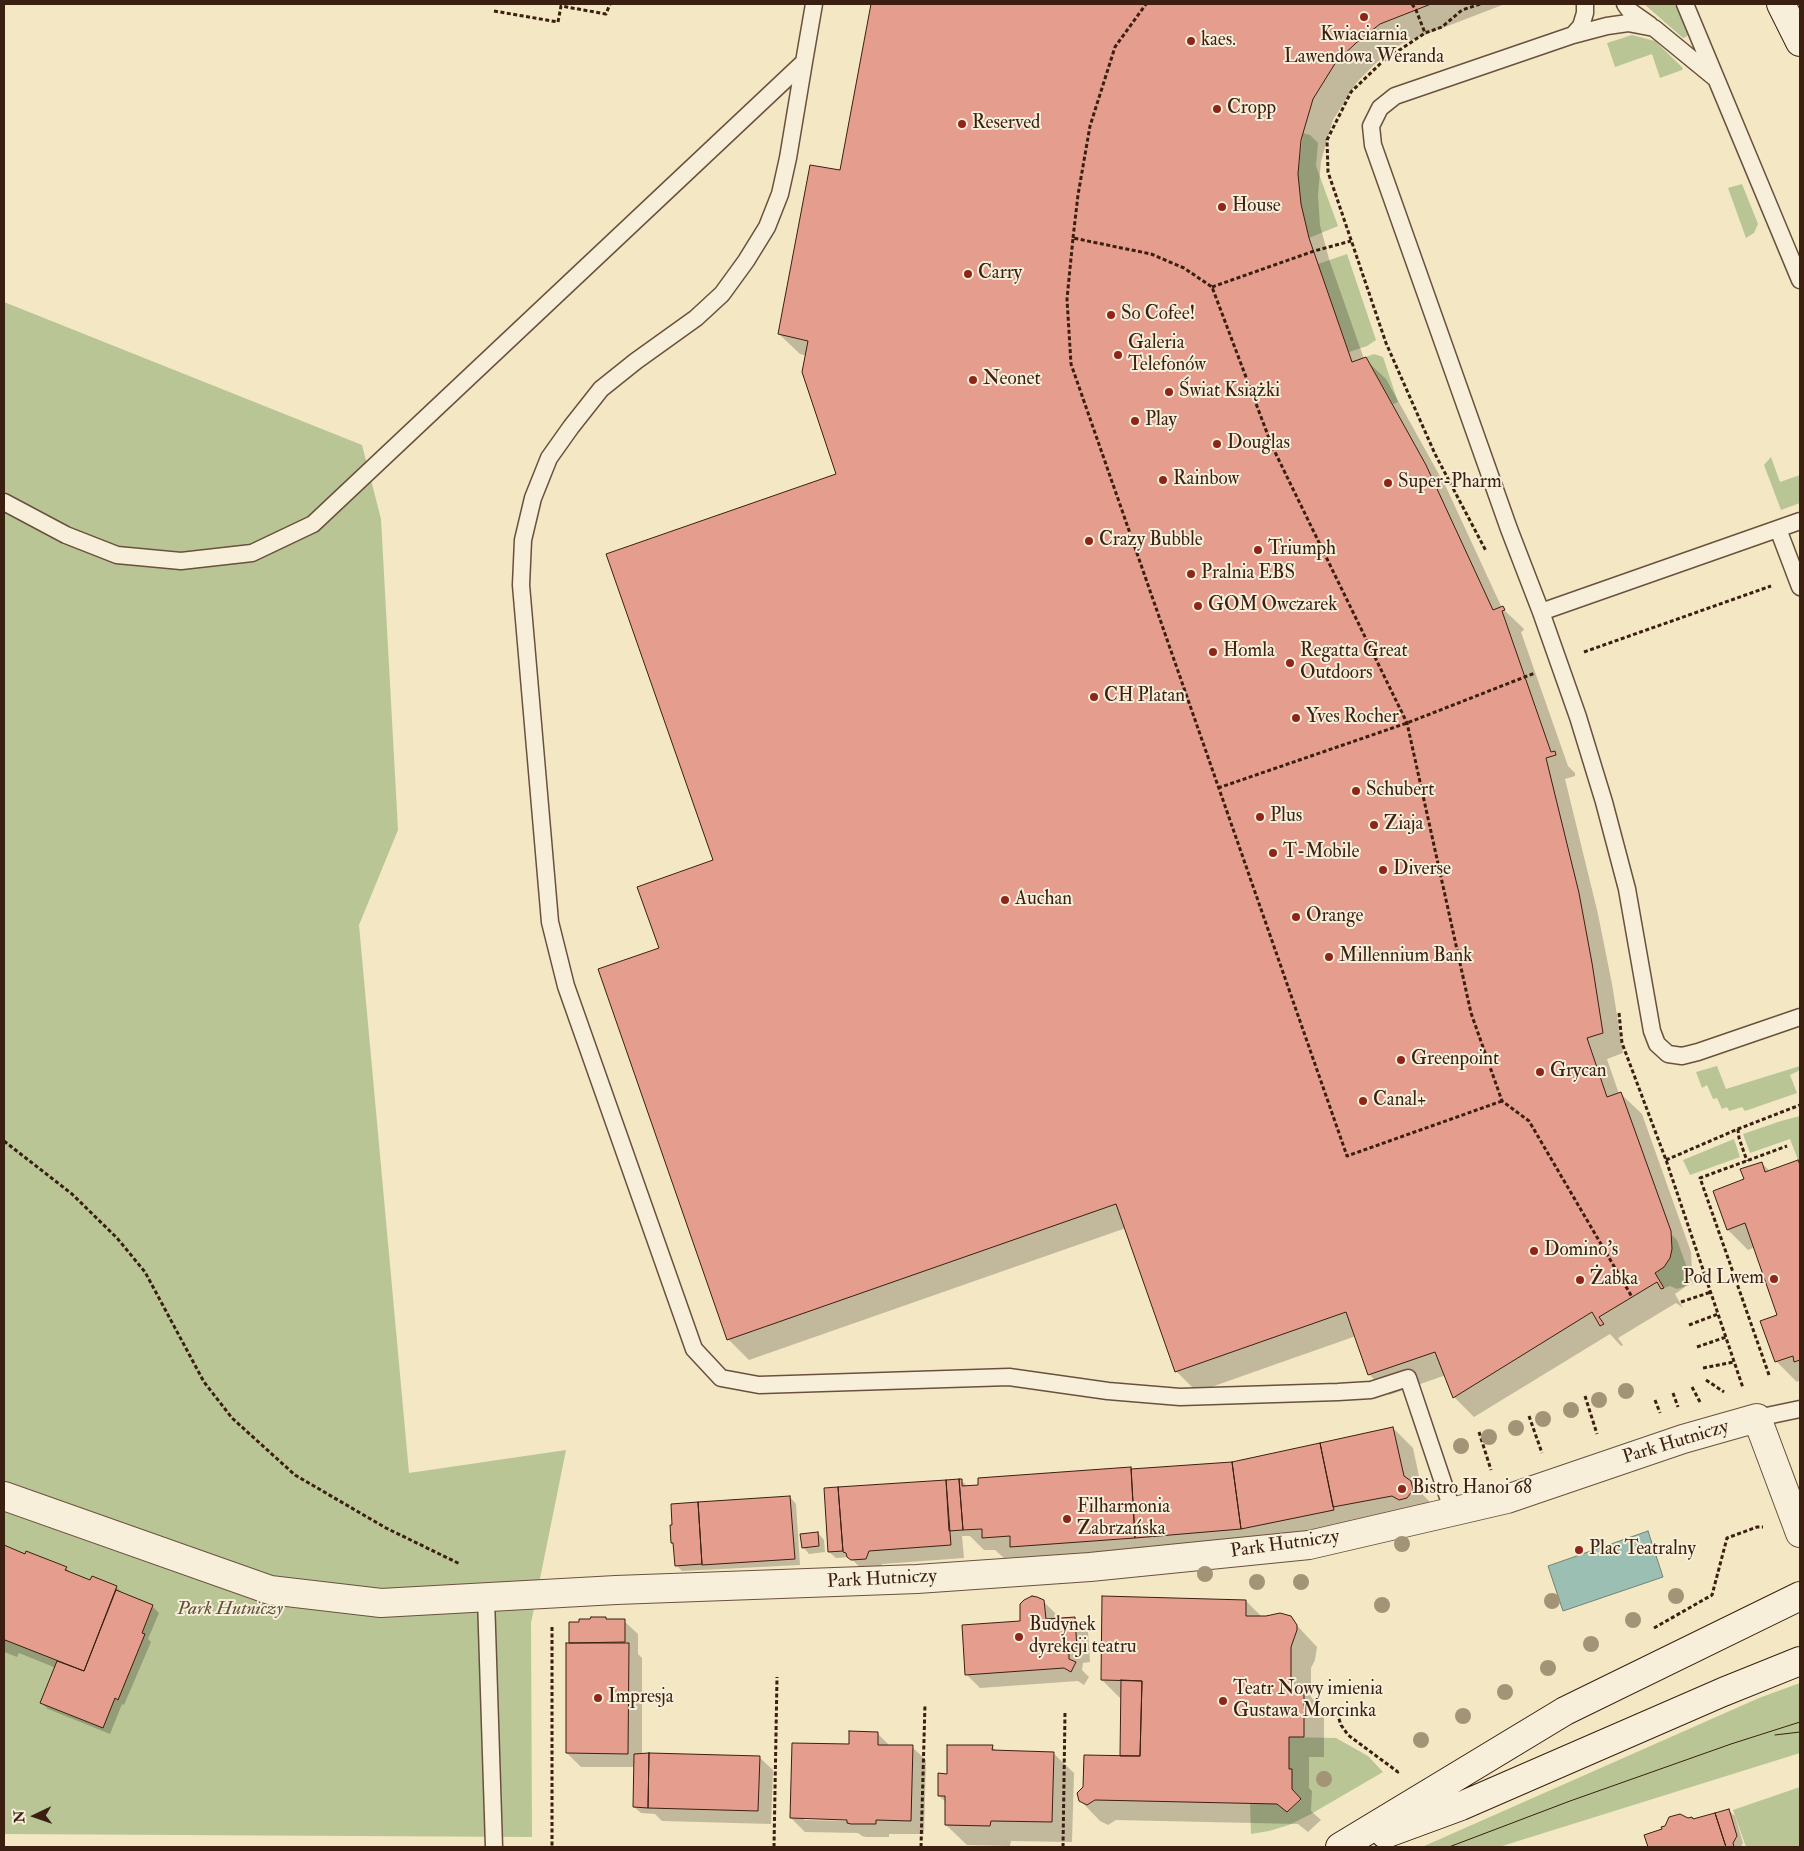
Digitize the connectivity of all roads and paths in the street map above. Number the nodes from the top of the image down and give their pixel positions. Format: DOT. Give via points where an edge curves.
graph roads {
  1 [pos="610,4"];
  2 [pos="814,4"];
  3 [pos="1146,4"];
  4 [pos="1412,4"];
  5 [pos="1480,4"];
  6 [pos="1585,4"];
  7 [pos="1624,4"];
  8 [pos="1685,4"];
  9 [pos="1781,4"];
  10 [pos="494,11"];
  11 [pos="1654,28"];
  12 [pos="1425,33"];
  13 [pos="1573,35"];
  14 [pos="1800,42"];
  15 [pos="804,62"];
  16 [pos="1715,78"];
  17 [pos="1073,238"];
  18 [pos="1351,241"];
  19 [pos="1800,280"];
  20 [pos="1212,287"];
  21 [pos="4,502"];
  22 [pos="1800,521"];
  23 [pos="1778,529"];
  24 [pos="1490,560"];
  25 [pos="1798,582"];
  26 [pos="1541,612"];
  27 [pos="1558,661"];
  28 [pos="1524,677"];
  29 [pos="1407,723"];
  30 [pos="1218,788"];
  31 [pos="1618,1005"];
  32 [pos="1800,1017"];
  33 [pos="1502,1101"];
  34 [pos="1800,1105"];
  35 [pos="1738,1129"];
  36 [pos="4,1141"];
  37 [pos="1787,1146"];
  38 [pos="1666,1160"];
  39 [pos="1747,1161"];
  40 [pos="1711,1292"];
  41 [pos="1632,1297"];
  42 [pos="1681,1302"];
  43 [pos="1718,1314"];
  44 [pos="1689,1325"];
  45 [pos="1726,1337"];
  46 [pos="1697,1347"];
  47 [pos="1734,1362"];
  48 [pos="1703,1368"];
  49 [pos="1769,1375"];
  50 [pos="1706,1380"];
  51 [pos="1692,1387"];
  52 [pos="1720,1389"];
  53 [pos="1673,1393"];
  54 [pos="1585,1396"];
  55 [pos="1655,1400"];
  56 [pos="1700,1402"];
  57 [pos="1678,1409"];
  58 [pos="1800,1409"];
  59 [pos="1660,1414"];
  60 [pos="1529,1416"];
  61 [pos="1757,1418"];
  62 [pos="1479,1432"];
  63 [pos="1597,1432"];
  64 [pos="1540,1448"];
  65 [pos="1493,1475"];
  66 [pos="4,1496"];
  67 [pos="1453,1512"];
  68 [pos="1757,1527"];
  69 [pos="1800,1533"];
  70 [pos="463,1566"];
  71 [pos="551,1594"];
  72 [pos="1800,1596"];
  73 [pos="486,1598"];
  74 [pos="1646,1633"];
  75 [pos="1800,1660"];
  76 [pos="777,1677"];
  77 [pos="925,1704"];
  78 [pos="1065,1712"];
  79 [pos="1304,1713"];
  80 [pos="1407,1767"];
  81 [pos="552,1846"];
  82 [pos="494,1847"];
  83 [pos="774,1847"];
  84 [pos="921,1847"];
  85 [pos="1063,1847"];
  86 [pos="1340,1847"];
  87 [pos="1348,1847"];
  1 -- 10 [label="path" via="606,14 562,6 558,22"];
  2 -- 15 [label="lane"];
  3 -- 17 [label="path" via="1115,47 1090,126"];
  4 -- 12 [label="path"];
  5 -- 12 [label="path" via="1462,10 1442,27"];
  6 -- 13 [label="lane" via="1581,26"];
  7 -- 11 [label="lane"];
  8 -- 16 [label="lane"];
  9 -- 14 [label="street"];
  11 -- 13 [label="lane" via="1628,23"];
  11 -- 16 [label="lane"];
  12 -- 18 [label="path" via="1383,61 1351,92 1327,140 1328,172"];
  13 -- 26 [label="lane" via="1395,96 1380,108 1371,126 1373,145"];
  15 -- 21 [label="lane" via="313,524 252,554 181,561 117,555 66,535"];
  15 -- 67 [label="lane" via="782,185 767,227 722,294 696,318 601,389 571,427 549,458 533,498 523,540 521,585 550,922 566,986 694,1349 721,1378 759,1385 1009,1377 1180,1397 1371,1390 1408,1378"];
  16 -- 19 [label="lane"];
  17 -- 20 [label="path" via="1151,254 1184,268"];
  17 -- 30 [label="path" via="1067,299 1071,364"];
  18 -- 20 [label="path"];
  18 -- 24 [label="path" via="1386,343 1435,454"];
  20 -- 29 [label="path" via="1272,446"];
  22 -- 23 [label="lane"];
  23 -- 25 [label="lane"];
  23 -- 26 [label="lane"];
  25 -- 27 [label="path"];
  26 -- 27 [label="lane"];
  27 -- 32 [label="lane" via="1616,843 1657,1044 1668,1054 1682,1056"];
  28 -- 29 [label="path"];
  29 -- 30 [label="path"];
  29 -- 33 [label="path" via="1471,1013"];
  30 -- 33 [label="path" via="1347,1156"];
  31 -- 38 [label="path" via="1622,1043"];
  33 -- 41 [label="path" via="1528,1121"];
  34 -- 35 [label="path"];
  35 -- 38 [label="path"];
  35 -- 39 [label="path"];
  36 -- 70 [label="path" via="72,1194 117,1238 145,1272 204,1382 232,1418 295,1475 386,1528"];
  37 -- 39 [label="path"];
  38 -- 40 [label="path"];
  39 -- 49 [label="path" via="1700,1178"];
  40 -- 42 [label="path"];
  40 -- 43 [label="path"];
  43 -- 44 [label="path"];
  43 -- 45 [label="path"];
  45 -- 46 [label="path"];
  45 -- 47 [label="path"];
  47 -- 48 [label="path"];
  47 -- 61 [label="path" via="1746,1399"];
  50 -- 52 [label="path"];
  51 -- 56 [label="path"];
  53 -- 57 [label="path"];
  54 -- 63 [label="path"];
  55 -- 59 [label="path"];
  58 -- 61 [label="lane"];
  60 -- 64 [label="path"];
  61 -- 67 [label="street, Park Hutniczy" via="1683,1439 1507,1499"];
  61 -- 69 [label="street"];
  62 -- 65 [label="path"];
  66 -- 73 [label="street, Park Hutniczy" via="270,1590 381,1603"];
  67 -- 71 [label="street, Park Hutniczy" via="1309,1545 1090,1567 917,1579"];
  68 -- 74 [label="path" via="1727,1538 1712,1595"];
  71 -- 73 [label="street, Park Hutniczy"];
  71 -- 81 [label="path"];
  72 -- 86 [label="street" via="1566,1712"];
  73 -- 82 [label="lane"];
  75 -- 87 [label="street" via="1461,1806"];
  76 -- 83 [label="path"];
  77 -- 84 [label="path"];
  78 -- 85 [label="path"];
  79 -- 80 [label="path" via="1337,1713 1348,1735 1398,1772"];
}
